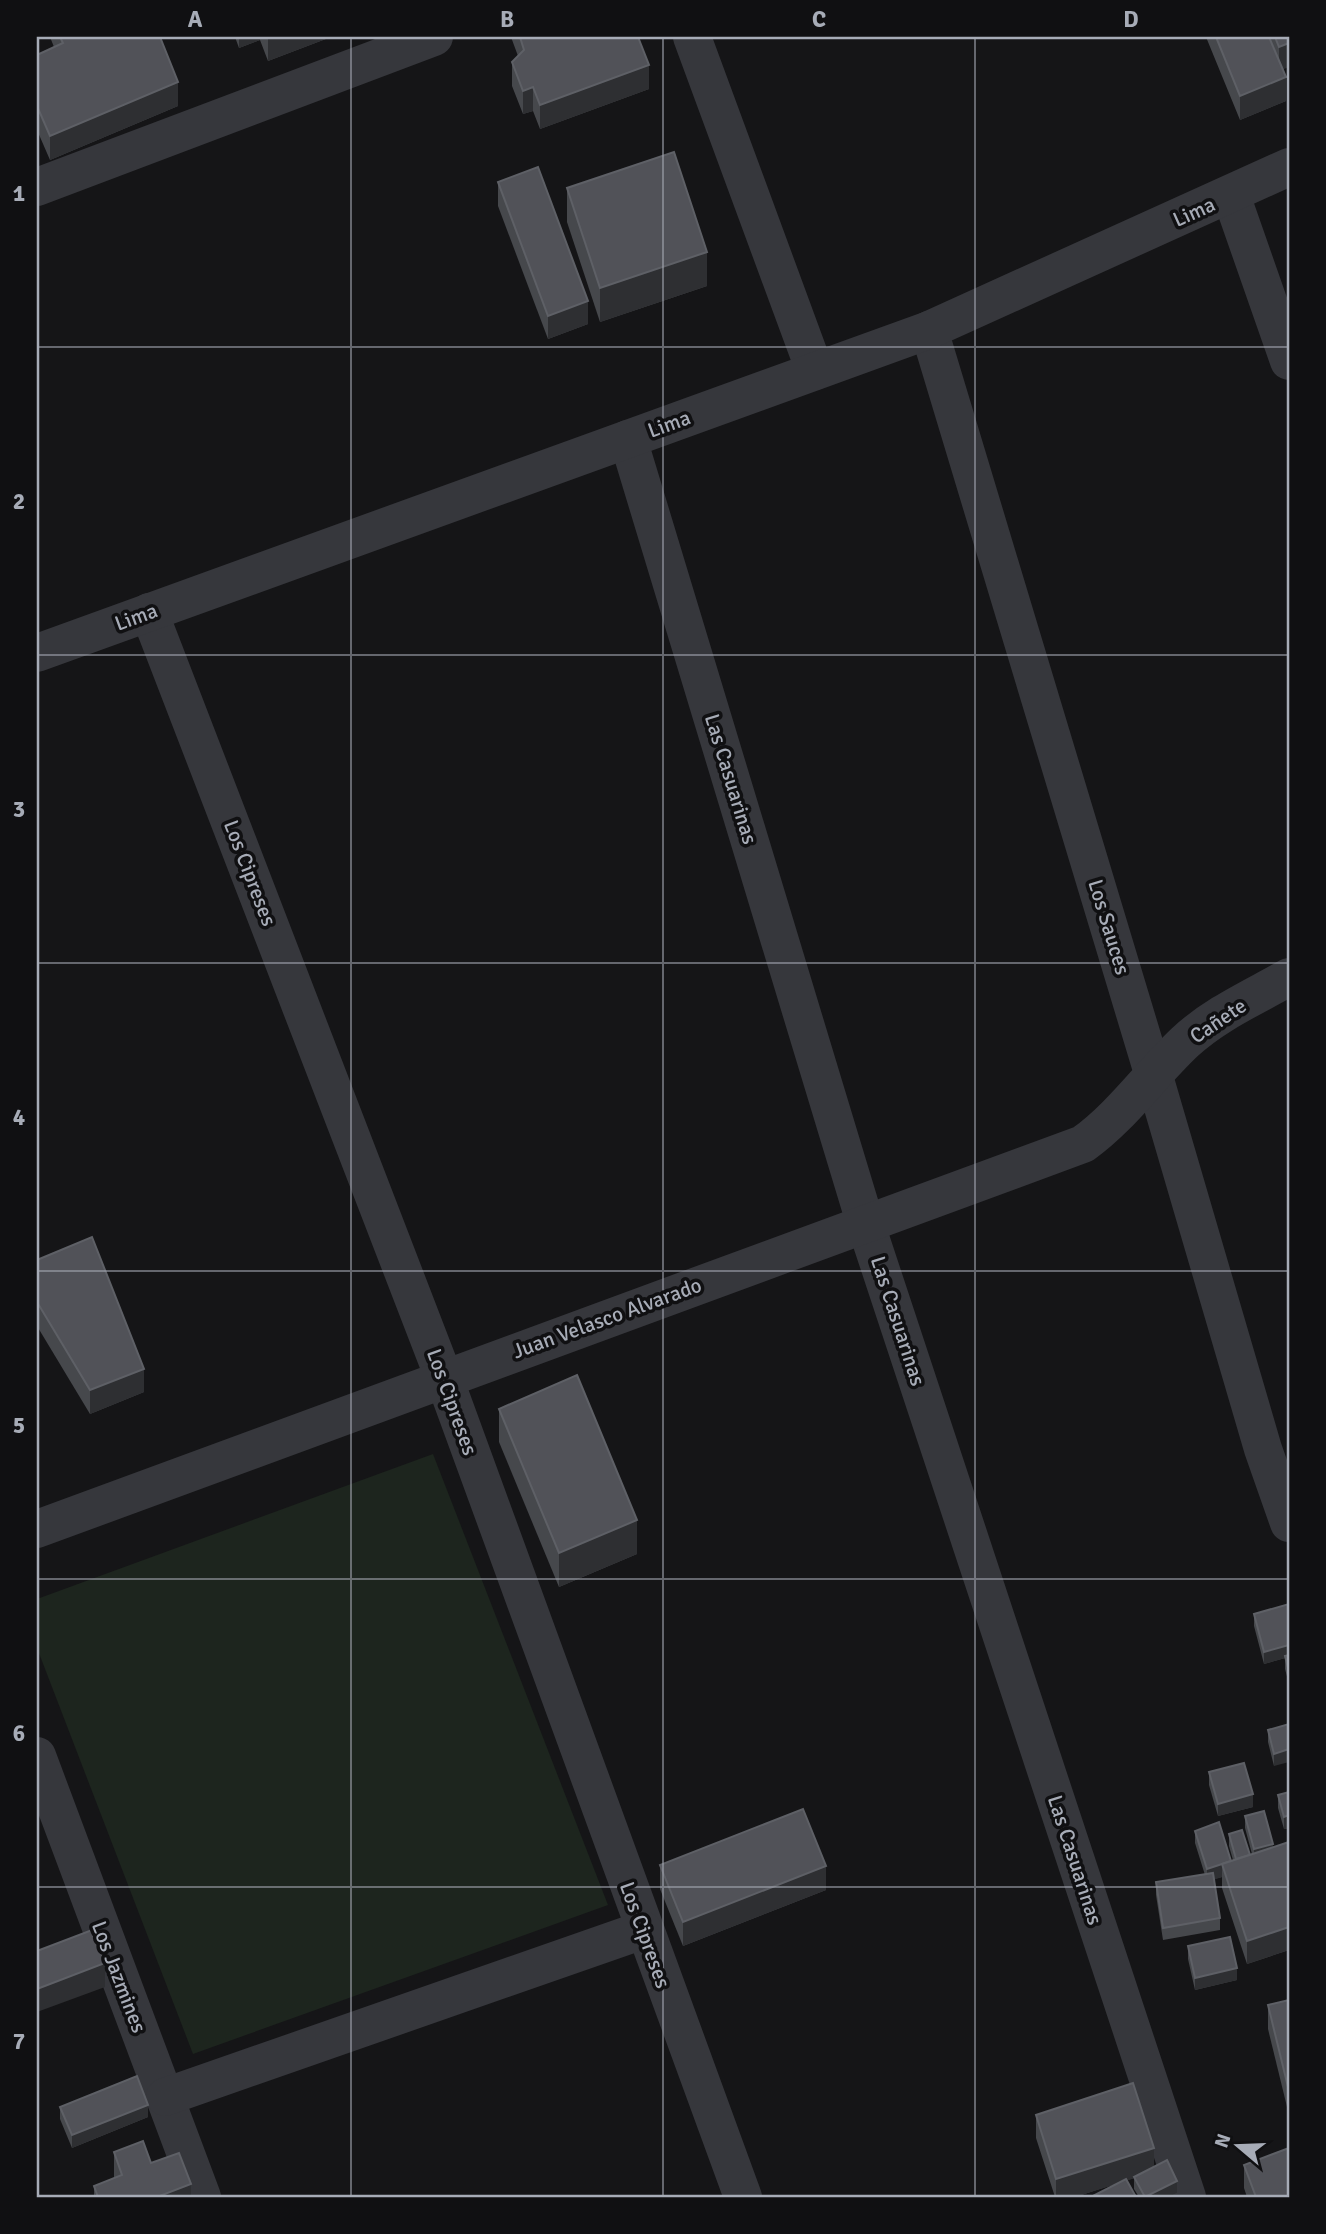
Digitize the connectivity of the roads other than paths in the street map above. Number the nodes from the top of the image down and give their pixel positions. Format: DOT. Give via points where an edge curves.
graph roads {
  1 [pos="434,37"];
  2 [pos="692,37"];
  3 [pos="1289,167"];
  4 [pos="37,187"];
  5 [pos="1231,195"];
  6 [pos="929,330"];
  7 [pos="1289,361"];
  8 [pos="815,371"];
  9 [pos="628,439"];
  10 [pos="149,612"];
  11 [pos="37,653"];
  12 [pos="1289,977"];
  13 [pos="1153,1073"];
  14 [pos="865,1222"];
  15 [pos="444,1378"];
  16 [pos="1276,1444"];
  17 [pos="1289,1523"];
  18 [pos="37,1529"];
  19 [pos="37,1756"];
  20 [pos="643,1930"];
  21 [pos="164,2097"];
  22 [pos="202,2197"];
  23 [pos="743,2197"];
  24 [pos="1187,2197"];
  1 -- 4 [label="street"];
  2 -- 8 [label="street"];
  3 -- 5 [label="street, Lima"];
  5 -- 6 [label="street, Lima"];
  5 -- 7 [label="street"];
  6 -- 8 [label="street, Lima"];
  6 -- 13 [label="street, Los Sauces"];
  8 -- 9 [label="street, Lima"];
  9 -- 10 [label="street, Lima"];
  9 -- 14 [label="street, Las Casuarinas"];
  10 -- 11 [label="street, Lima"];
  10 -- 15 [label="street, Los Cipreses"];
  12 -- 13 [label="street, Cañete" via="1207,1023"];
  13 -- 14 [label="street, Juan Velasco Alvarado" via="1106,1127 1083,1144"];
  13 -- 16 [label="street, Los Sauces"];
  14 -- 15 [label="street, Juan Velasco Alvarado"];
  14 -- 24 [label="street, Las Casuarinas"];
  15 -- 18 [label="street, Juan Velasco Alvarado"];
  15 -- 20 [label="street, Los Cipreses"];
  16 -- 17 [label="street, Los Sauces"];
  19 -- 21 [label="street, Los Jazmines"];
  20 -- 21 [label="street"];
  20 -- 23 [label="street, Los Cipreses"];
  21 -- 22 [label="street, Los Jazmines"];
}
